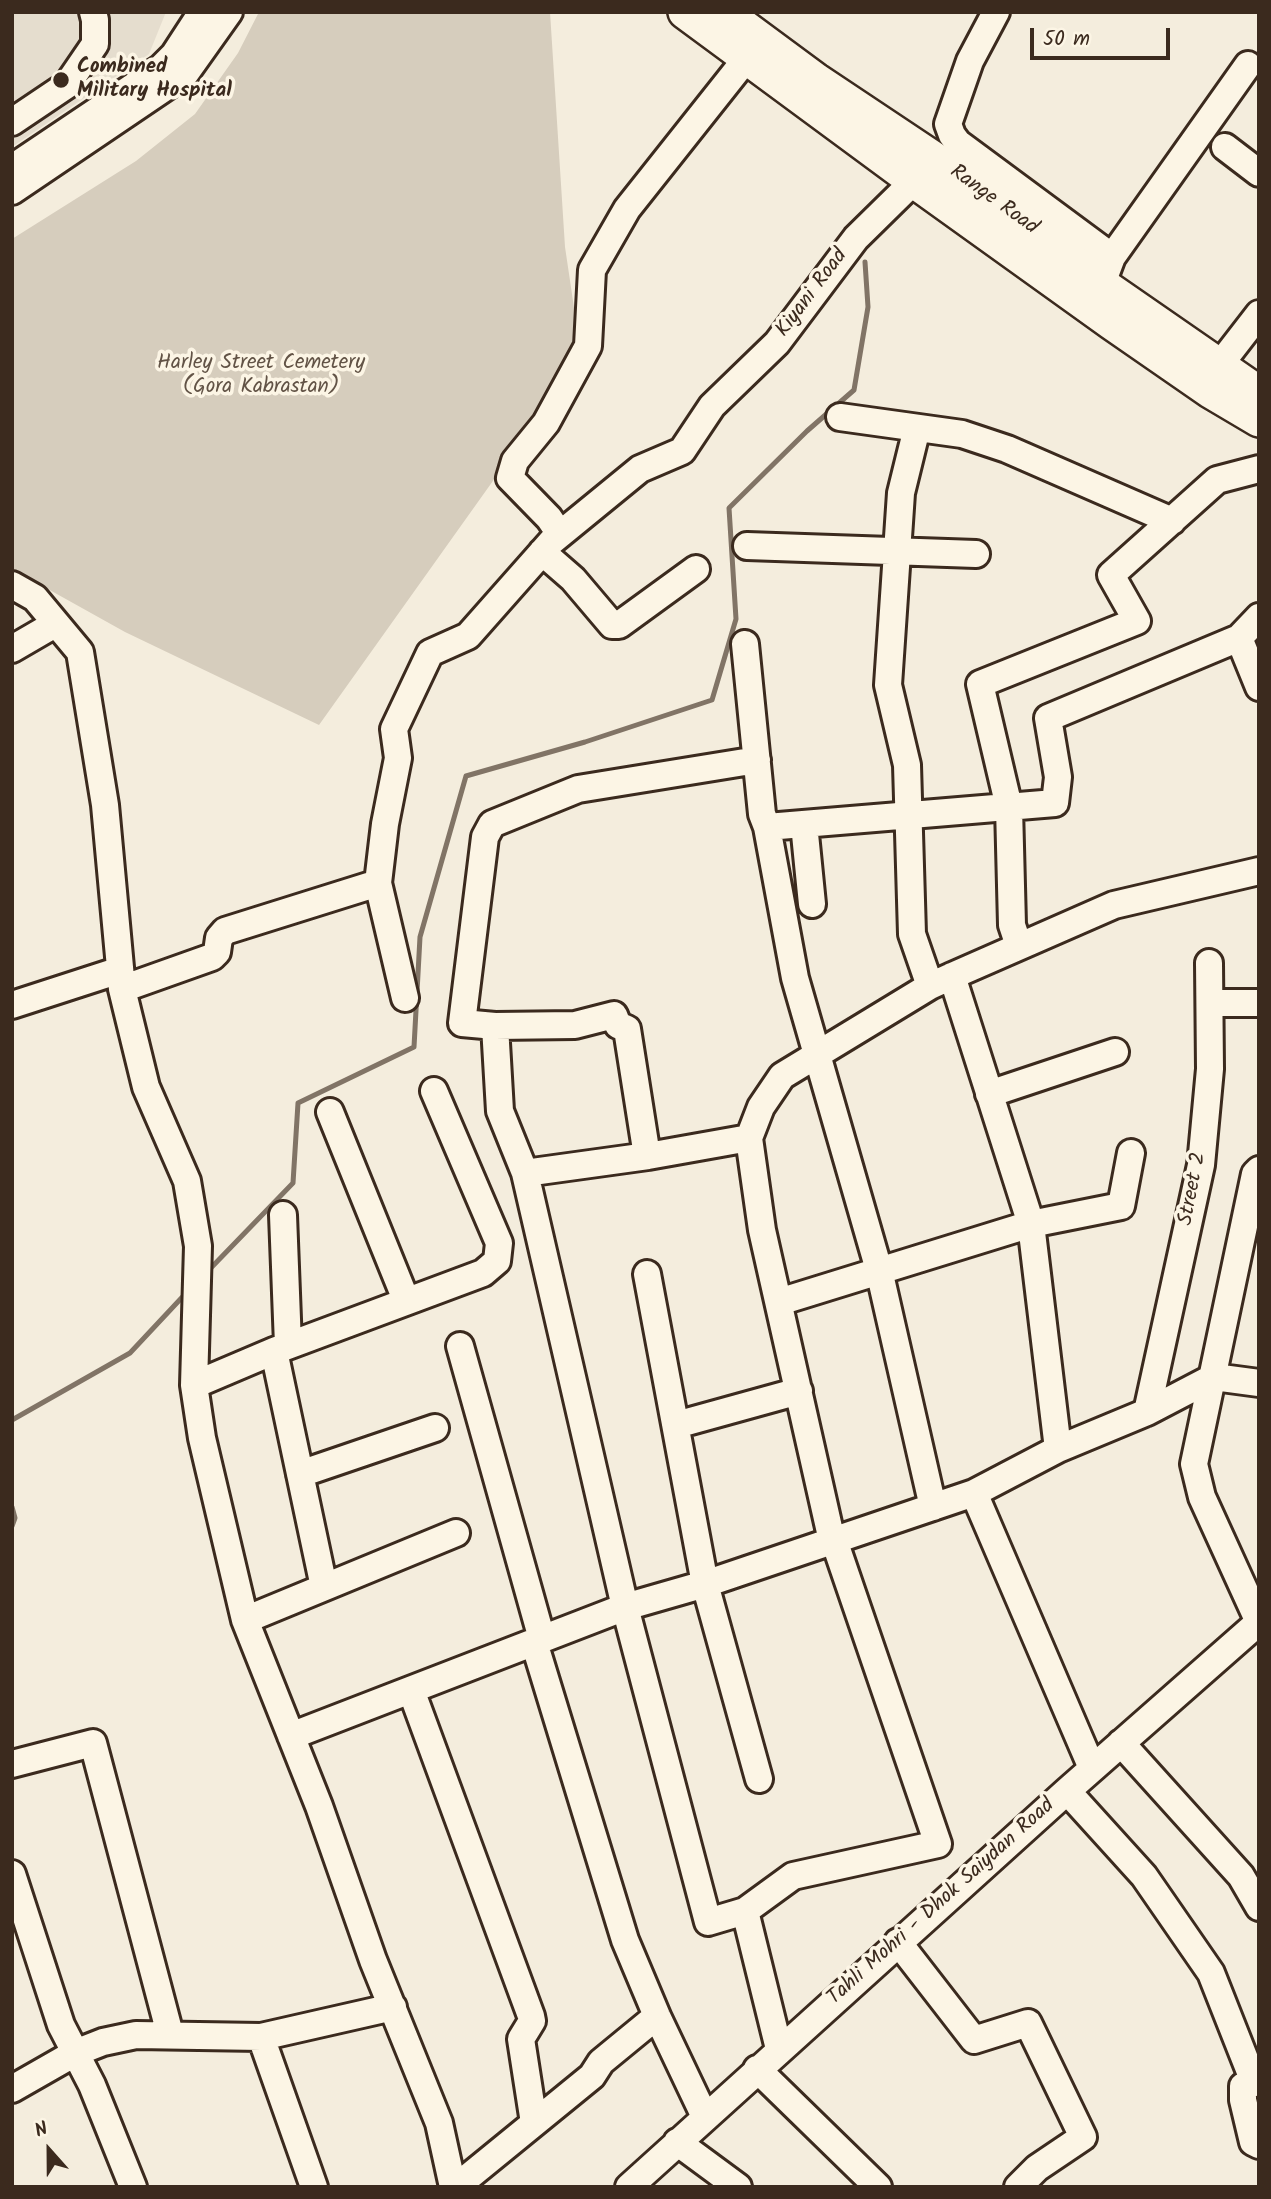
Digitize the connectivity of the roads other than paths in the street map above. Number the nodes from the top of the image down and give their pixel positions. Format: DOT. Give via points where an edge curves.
graph roads {
  1 [pos="93,12"];
  2 [pos="202,12"];
  3 [pos="229,12"];
  4 [pos="685,12"];
  5 [pos="724,12"];
  6 [pos="996,12"];
  7 [pos="746,59"];
  8 [pos="1248,65"];
  9 [pos="12,121"];
  10 [pos="1225,148"];
  11 [pos="12,168"];
  12 [pos="1259,173"];
  13 [pos="914,181"];
  14 [pos="12,191"];
  15 [pos="1107,271"];
  16 [pos="1259,314"];
  17 [pos="1219,367"];
  18 [pos="1259,393"];
  19 [pos="840,417"];
  20 [pos="1259,420"];
  21 [pos="917,428"];
  22 [pos="1259,469"];
  23 [pos="1172,521"];
  24 [pos="551,543"];
  25 [pos="747,546"];
  26 [pos="897,552"];
  27 [pos="976,554"];
  28 [pos="696,569"];
  29 [pos="12,586"];
  30 [pos="1259,617"];
  31 [pos="55,624"];
  32 [pos="1239,638"];
  33 [pos="745,644"];
  34 [pos="12,649"];
  35 [pos="1259,687"];
  36 [pos="757,760"];
  37 [pos="1009,807"];
  38 [pos="909,815"];
  39 [pos="804,824"];
  40 [pos="767,827"];
  41 [pos="1259,871"];
  42 [pos="378,883"];
  43 [pos="812,904"];
  44 [pos="1019,946"];
  45 [pos="1209,963"];
  46 [pos="121,979"];
  47 [pos="941,981"];
  48 [pos="405,998"];
  49 [pos="1210,1003"];
  50 [pos="1259,1003"];
  51 [pos="12,1005"];
  52 [pos="495,1026"];
  53 [pos="1115,1052"];
  54 [pos="816,1055"];
  55 [pos="434,1091"];
  56 [pos="989,1094"];
  57 [pos="330,1112"];
  58 [pos="749,1138"];
  59 [pos="1131,1153"];
  60 [pos="647,1156"];
  61 [pos="1259,1170"];
  62 [pos="525,1173"];
  63 [pos="284,1215"];
  64 [pos="1031,1224"];
  65 [pos="879,1270"];
  66 [pos="648,1274"];
  67 [pos="406,1300"];
  68 [pos="779,1302"];
  69 [pos="460,1346"];
  70 [pos="281,1348"];
  71 [pos="1214,1377"];
  72 [pos="1259,1383"];
  73 [pos="194,1385"];
  74 [pos="799,1391"];
  75 [pos="1147,1412"];
  76 [pos="676,1425"];
  77 [pos="435,1428"];
  78 [pos="1058,1449"];
  79 [pos="300,1475"];
  80 [pos="974,1493"];
  81 [pos="933,1507"];
  82 [pos="456,1533"];
  83 [pos="832,1541"];
  84 [pos="705,1584"];
  85 [pos="324,1587"];
  86 [pos="625,1607"];
  87 [pos="245,1620"];
  88 [pos="1259,1622"];
  89 [pos="538,1640"];
  90 [pos="411,1690"];
  91 [pos="292,1736"];
  92 [pos="1121,1742"];
  93 [pos="12,1764"];
  94 [pos="1092,1768"];
  95 [pos="759,1779"];
  96 [pos="1067,1791"];
  97 [pos="12,1874"];
  98 [pos="1259,1907"];
  99 [pos="745,1912"];
  100 [pos="898,1942"];
  101 [pos="393,2007"];
  102 [pos="657,2016"];
  103 [pos="170,2034"];
  104 [pos="261,2037"];
  105 [pos="779,2049"];
  106 [pos="75,2053"];
  107 [pos="757,2069"];
  108 [pos="1257,2082"];
  109 [pos="12,2089"];
  110 [pos="705,2117"];
  111 [pos="534,2123"];
  112 [pos="677,2142"];
  113 [pos="1259,2144"];
  114 [pos="133,2187"];
  115 [pos="314,2187"];
  116 [pos="455,2187"];
  117 [pos="629,2187"];
  118 [pos="738,2187"];
  119 [pos="878,2187"];
  120 [pos="1018,2187"];
  1 -- 9 [label="street" via="95,44 67,85"];
  2 -- 11 [label="street" via="161,68"];
  3 -- 14 [label="street" via="185,74"];
  4 -- 7 [label="main road"];
  5 -- 15 [label="main road, Range Road" via="816,80"];
  6 -- 15 [label="street" via="970,61 948,124 958,144"];
  7 -- 13 [label="main road"];
  7 -- 24 [label="street" via="627,209 592,270 588,346 546,423 514,461 510,478 548,518"];
  8 -- 15 [label="street"];
  10 -- 12 [label="street"];
  13 -- 20 [label="main road" via="1123,331"];
  13 -- 24 [label="street, Kiyani Road" via="856,237 777,342 712,406 682,452 640,469"];
  15 -- 17 [label="main road, Range Road"];
  16 -- 17 [label="street"];
  17 -- 18 [label="main road, Range Road"];
  19 -- 21 [label="street"];
  21 -- 23 [label="street" via="962,434 1007,449"];
  21 -- 26 [label="street" via="901,493"];
  22 -- 23 [label="street" via="1217,481"];
  23 -- 37 [label="street" via="1111,575 1137,621 980,684"];
  24 -- 28 [label="street" via="573,579 612,625"];
  24 -- 42 [label="street, Kiyani Road" via="468,636 430,653 394,729 398,758"];
  25 -- 26 [label="street"];
  26 -- 27 [label="street"];
  26 -- 38 [label="street" via="888,685 907,765"];
  29 -- 31 [label="street" via="35,598"];
  30 -- 32 [label="street"];
  31 -- 34 [label="street"];
  31 -- 46 [label="street" via="80,652 105,805"];
  32 -- 35 [label="street"];
  32 -- 37 [label="street" via="1048,718 1058,777 1055,803"];
  33 -- 36 [label="street"];
  36 -- 40 [label="street"];
  36 -- 52 [label="street" via="578,789 492,824 485,837 462,1023"];
  37 -- 38 [label="street"];
  37 -- 44 [label="street" via="1012,925"];
  38 -- 39 [label="street"];
  38 -- 47 [label="street" via="912,934"];
  39 -- 40 [label="street"];
  39 -- 43 [label="street"];
  40 -- 54 [label="street" via="795,978"];
  41 -- 44 [label="street" via="1114,905"];
  42 -- 46 [label="street" via="225,931 212,957"];
  42 -- 48 [label="street, Kiyani Road"];
  44 -- 47 [label="street"];
  45 -- 49 [label="street, Street 2"];
  46 -- 51 [label="street"];
  46 -- 73 [label="street" via="146,1087 187,1181 198,1247"];
  47 -- 54 [label="street"];
  47 -- 56 [label="street"];
  49 -- 50 [label="street"];
  49 -- 75 [label="street, Street 2" via="1210,1069 1201,1166"];
  52 -- 60 [label="street" via="575,1025 614,1014 618,1025 627,1029"];
  52 -- 62 [label="street" via="500,1111"];
  53 -- 56 [label="street"];
  54 -- 58 [label="street" via="782,1076 761,1107"];
  54 -- 65 [label="street"];
  55 -- 67 [label="street" via="499,1244 497,1261 483,1273"];
  56 -- 64 [label="street"];
  57 -- 67 [label="street"];
  58 -- 60 [label="street"];
  58 -- 68 [label="street" via="762,1230"];
  59 -- 64 [label="street" via="1121,1206"];
  60 -- 62 [label="street"];
  61 -- 71 [label="street"];
  62 -- 86 [label="street"];
  63 -- 70 [label="street"];
  64 -- 65 [label="street"];
  64 -- 78 [label="street"];
  65 -- 68 [label="street"];
  65 -- 81 [label="street"];
  66 -- 76 [label="street"];
  67 -- 70 [label="street"];
  68 -- 74 [label="street"];
  69 -- 89 [label="street"];
  70 -- 73 [label="street"];
  70 -- 79 [label="street"];
  71 -- 72 [label="street"];
  71 -- 75 [label="street"];
  71 -- 88 [label="street" via="1194,1464 1202,1497"];
  73 -- 87 [label="street"];
  74 -- 76 [label="street"];
  74 -- 83 [label="street"];
  75 -- 78 [label="street"];
  76 -- 84 [label="street"];
  77 -- 79 [label="street"];
  78 -- 80 [label="street"];
  79 -- 85 [label="street"];
  80 -- 81 [label="street"];
  80 -- 94 [label="street"];
  81 -- 83 [label="street"];
  82 -- 85 [label="street"];
  83 -- 84 [label="street"];
  83 -- 99 [label="street" via="938,1844 793,1876"];
  84 -- 86 [label="street"];
  84 -- 95 [label="street"];
  85 -- 87 [label="street"];
  86 -- 89 [label="street"];
  86 -- 99 [label="street" via="708,1922"];
  87 -- 91 [label="street"];
  88 -- 92 [label="street, Tahli Mohri - Dhok Saiydan Road"];
  89 -- 90 [label="street"];
  89 -- 102 [label="street" via="625,1940"];
  90 -- 91 [label="street"];
  90 -- 111 [label="street" via="531,2016 521,2039"];
  91 -- 101 [label="street"];
  92 -- 94 [label="street, Tahli Mohri - Dhok Saiydan Road"];
  92 -- 98 [label="street" via="1241,1876"];
  93 -- 103 [label="street" via="93,1742"];
  94 -- 96 [label="street, Tahli Mohri - Dhok Saiydan Road"];
  96 -- 100 [label="street, Tahli Mohri - Dhok Saiydan Road"];
  96 -- 108 [label="street" via="1143,1876 1211,1973"];
  97 -- 106 [label="street" via="61,2025"];
  99 -- 105 [label="street"];
  100 -- 105 [label="street, Tahli Mohri - Dhok Saiydan Road"];
  100 -- 120 [label="street" via="974,2040 1028,2023 1083,2137"];
  101 -- 104 [label="street"];
  101 -- 116 [label="street" via="439,2123"];
  102 -- 110 [label="street"];
  102 -- 111 [label="street"];
  103 -- 104 [label="street"];
  103 -- 106 [label="street" via="135,2035"];
  104 -- 115 [label="street"];
  105 -- 107 [label="street, Tahli Mohri - Dhok Saiydan Road"];
  106 -- 109 [label="street"];
  106 -- 114 [label="street"];
  107 -- 110 [label="street, Tahli Mohri - Dhok Saiydan Road"];
  107 -- 119 [label="street"];
  108 -- 113 [label="street" via="1243,2086 1243,2100 1253,2142"];
  110 -- 112 [label="street, Tahli Mohri - Dhok Saiydan Road"];
  111 -- 116 [label="street"];
  112 -- 117 [label="street, Tahli Mohri - Dhok Saiydan Road"];
  112 -- 118 [label="street"];
}
